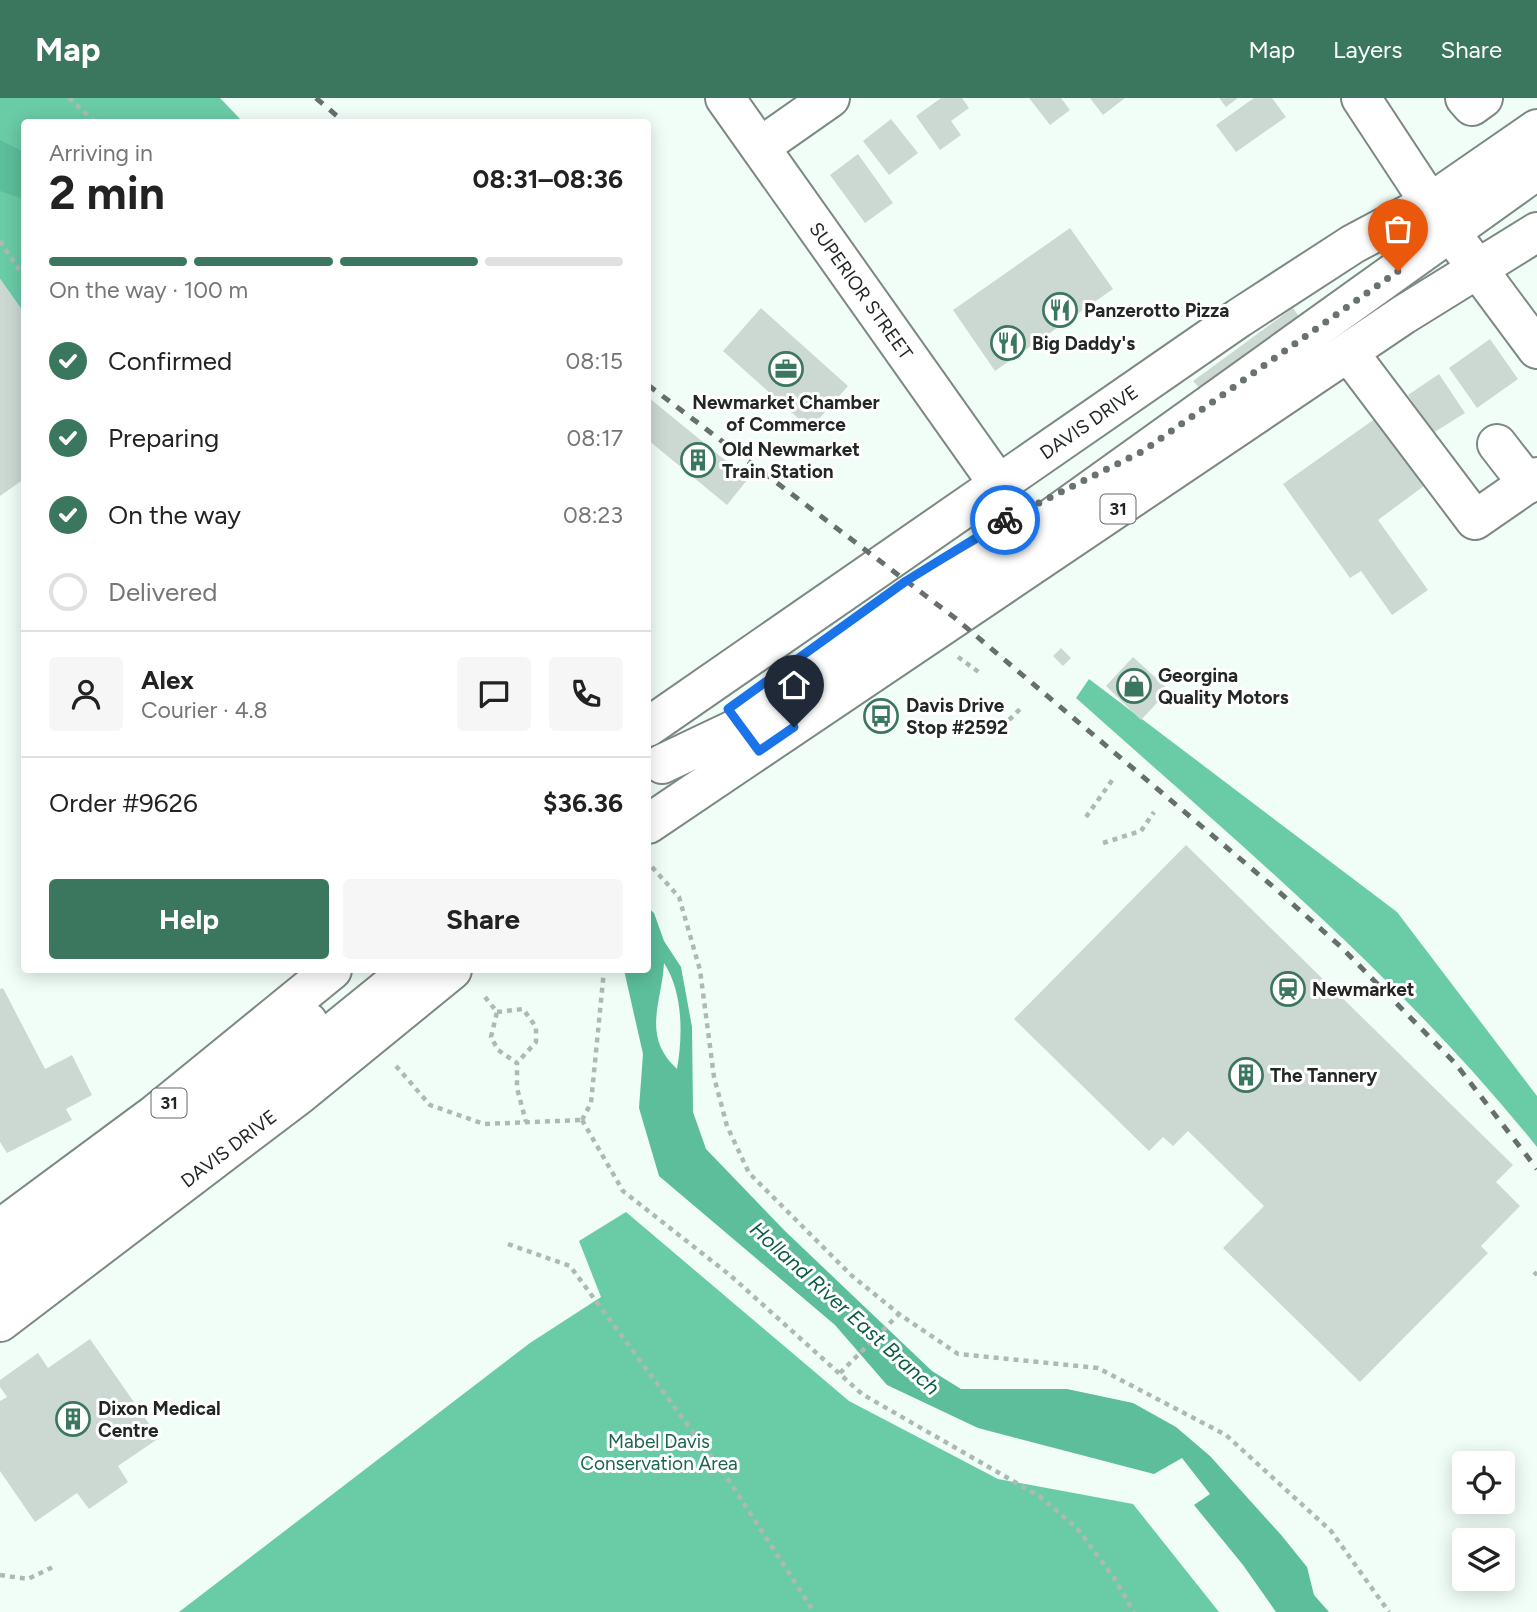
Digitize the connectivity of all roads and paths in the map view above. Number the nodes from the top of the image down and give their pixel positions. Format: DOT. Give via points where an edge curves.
graph roads {
  1 [pos="69,98"];
  2 [pos="725,98"];
  3 [pos="830,98"];
  4 [pos="1361,98"];
  5 [pos="1465,98"];
  6 [pos="1483,98"];
  7 [pos="91,119"];
  8 [pos="1537,129"];
  9 [pos="761,146"];
  10 [pos="1537,170"];
  11 [pos="1441,218"];
  12 [pos="1537,232"];
  13 [pos="0,241"];
  14 [pos="1478,268"];
  15 [pos="21,272"];
  16 [pos="1537,349"];
  17 [pos="1349,353"];
  18 [pos="1497,444"];
  19 [pos="1532,480"];
  20 [pos="999,485"];
  21 [pos="958,657"];
  22 [pos="980,673"];
  23 [pos="1022,706"];
  24 [pos="735,718"];
  25 [pos="651,727"];
  26 [pos="995,734"];
  27 [pos="655,769"];
  28 [pos="1113,779"];
  29 [pos="1154,812"];
  30 [pos="1086,817"];
  31 [pos="651,820"];
  32 [pos="1103,843"];
  33 [pos="653,867"];
  34 [pos="328,973"];
  35 [pos="372,973"];
  36 [pos="406,973"];
  37 [pos="448,973"];
  38 [pos="604,973"];
  39 [pos="485,997"];
  40 [pos="497,1012"];
  41 [pos="517,1063"];
  42 [pos="396,1066"];
  43 [pos="582,1120"];
  44 [pos="526,1122"];
  45 [pos="0,1229"];
  46 [pos="509,1244"];
  47 [pos="0,1259"];
  48 [pos="0,1295"];
  49 [pos="899,1314"];
  50 [pos="0,1322"];
  51 [pos="840,1373"];
  52 [pos="55,1566"];
  53 [pos="2,1576"];
  54 [pos="0,1582"];
  55 [pos="814,1612"];
  56 [pos="1134,1612"];
  57 [pos="1389,1612"];
  1 -- 7 [label="path"];
  2 -- 9 [label="main road, SUPERIOR STREET"];
  3 -- 9 [label="main road"];
  4 -- 11 [label="main road"];
  5 -- 6 [label="main road" via="1472,106"];
  8 -- 11 [label="main road, DAVIS DRIVE / 31"];
  9 -- 20 [label="main road, SUPERIOR STREET"];
  10 -- 11 [label="main road"];
  11 -- 14 [label="main road"];
  11 -- 20 [label="main road, DAVIS DRIVE / 31" via="1353,244"];
  11 -- 24 [label="main road" via="1143,451 1021,540 926,595"];
  12 -- 14 [label="main road, DAVIS DRIVE / 31"];
  13 -- 15 [label="path"];
  14 -- 16 [label="main road"];
  14 -- 17 [label="main road, DAVIS DRIVE / 31"];
  17 -- 19 [label="main road" via="1475,520"];
  17 -- 24 [label="main road, DAVIS DRIVE / 31"];
  18 -- 19 [label="main road"];
  20 -- 24 [label="main road, DAVIS DRIVE / 31" via="912,542"];
  21 -- 22 [label="path"];
  23 -- 26 [label="path"];
  24 -- 25 [label="main road, DAVIS DRIVE / 31"];
  24 -- 27 [label="main road"];
  24 -- 31 [label="main road, DAVIS DRIVE / 31"];
  28 -- 30 [label="path"];
  29 -- 32 [label="path" via="1141,831"];
  33 -- 49 [label="path" via="679,897 699,970 714,1077 727,1126 749,1173 851,1275"];
  34 -- 45 [label="main road, 31" via="154,1115"];
  35 -- 47 [label="main road"];
  36 -- 48 [label="main road" via="115,1209"];
  37 -- 50 [label="main road, DAVIS DRIVE" via="300,1094"];
  38 -- 43 [label="path" via="591,1103"];
  39 -- 40 [label="path"];
  40 -- 41 [label="path" via="491,1037 498,1050"];
  40 -- 41 [label="path" via="523,1009 537,1027 536,1042"];
  41 -- 44 [label="path" via="517,1088"];
  42 -- 44 [label="path" via="430,1105 484,1124"];
  43 -- 44 [label="path"];
  43 -- 51 [label="path" via="623,1191 731,1276"];
  46 -- 55 [label="path" via="570,1266 730,1482"];
  49 -- 51 [label="path"];
  49 -- 57 [label="path" via="958,1354 1098,1368 1226,1435 1331,1531"];
  51 -- 56 [label="path" via="862,1394 1039,1496 1077,1528"];
  52 -- 53 [label="path" via="28,1578"];
  53 -- 54 [label="path"];
}
